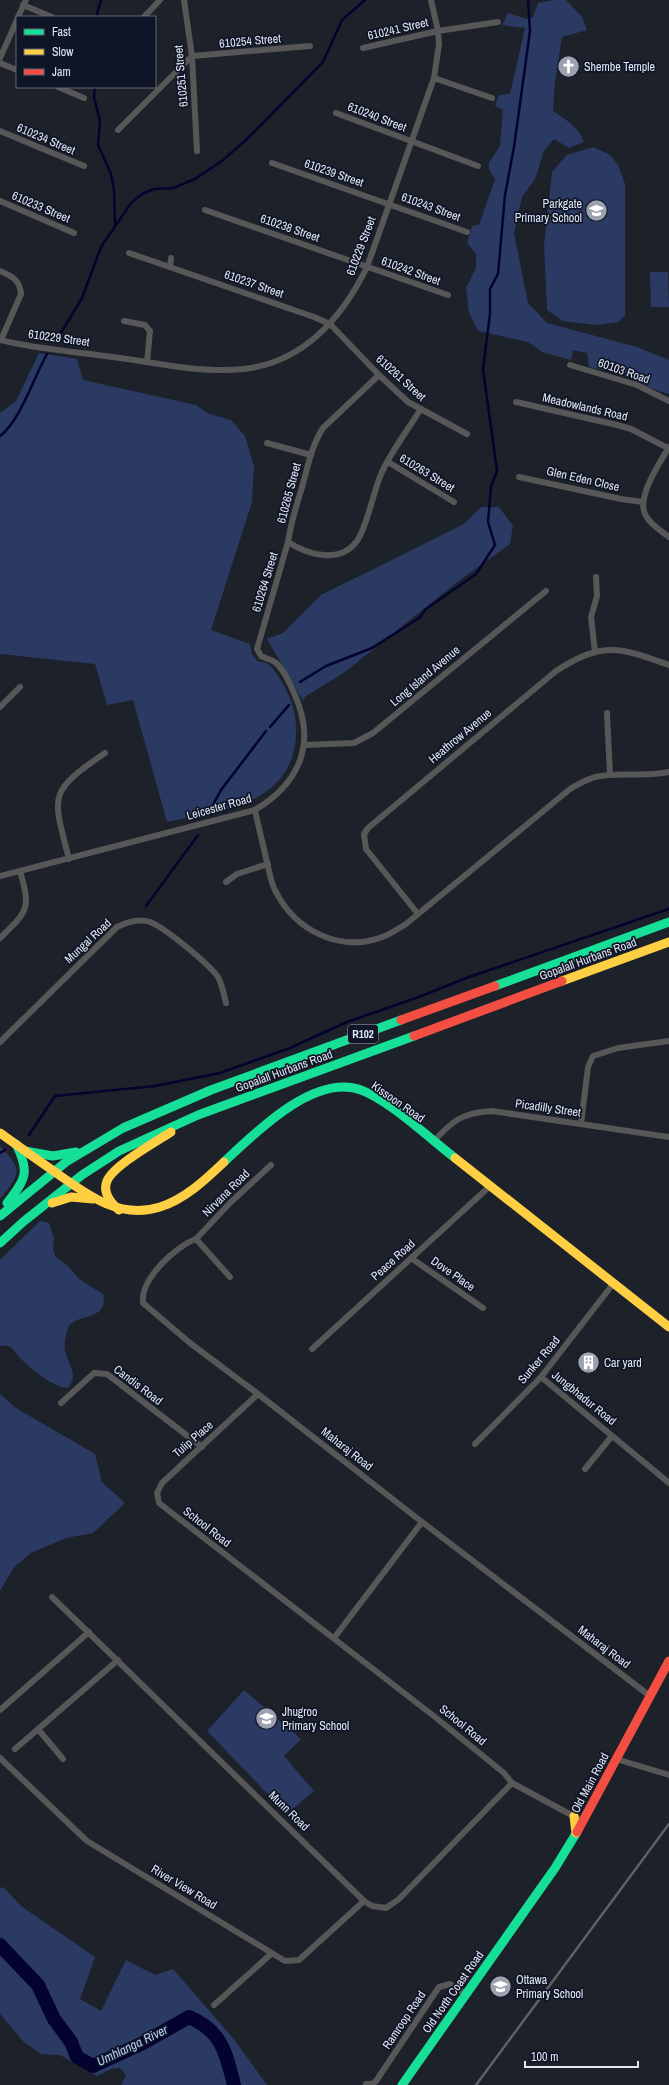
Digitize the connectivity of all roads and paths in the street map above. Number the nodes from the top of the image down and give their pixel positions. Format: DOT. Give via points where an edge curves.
graph roads {
  1 [pos="160,0"];
  2 [pos="184,0"];
  3 [pos="431,0"];
  4 [pos="25,3"];
  5 [pos="19,16"];
  6 [pos="50,16"];
  7 [pos="145,16"];
  8 [pos="16,22"];
  9 [pos="498,22"];
  10 [pos="438,31"];
  11 [pos="310,46"];
  12 [pos="363,48"];
  13 [pos="192,56"];
  14 [pos="0,58"];
  15 [pos="0,64"];
  16 [pos="16,70"];
  17 [pos="434,78"];
  18 [pos="60,88"];
  19 [pos="84,98"];
  20 [pos="492,98"];
  21 [pos="336,113"];
  22 [pos="118,130"];
  23 [pos="0,131"];
  24 [pos="411,142"];
  25 [pos="197,151"];
  26 [pos="272,163"];
  27 [pos="84,166"];
  28 [pos="478,166"];
  29 [pos="0,201"];
  30 [pos="388,204"];
  31 [pos="205,210"];
  32 [pos="467,232"];
  33 [pos="74,233"];
  34 [pos="129,253"];
  35 [pos="171,258"];
  36 [pos="170,267"];
  37 [pos="367,267"];
  38 [pos="0,271"];
  39 [pos="448,296"];
  40 [pos="124,321"];
  41 [pos="330,324"];
  42 [pos="0,340"];
  43 [pos="147,362"];
  44 [pos="570,365"];
  45 [pos="379,375"];
  46 [pos="669,401"];
  47 [pos="516,402"];
  48 [pos="420,410"];
  49 [pos="467,434"];
  50 [pos="267,443"];
  51 [pos="669,447"];
  52 [pos="310,455"];
  53 [pos="388,462"];
  54 [pos="519,477"];
  55 [pos="454,502"];
  56 [pos="643,502"];
  57 [pos="669,537"];
  58 [pos="288,542"];
  59 [pos="596,578"];
  60 [pos="546,591"];
  61 [pos="262,628"];
  62 [pos="595,652"];
  63 [pos="669,665"];
  64 [pos="20,687"];
  65 [pos="0,707"];
  66 [pos="607,713"];
  67 [pos="304,745"];
  68 [pos="105,753"];
  69 [pos="669,772"];
  70 [pos="610,775"];
  71 [pos="255,810"];
  72 [pos="69,858"];
  73 [pos="268,864"];
  74 [pos="20,870"];
  75 [pos="0,876"];
  76 [pos="226,882"];
  77 [pos="418,914"];
  78 [pos="669,922"];
  79 [pos="0,938"];
  80 [pos="669,942"];
  81 [pos="226,1003"];
  82 [pos="669,1041"];
  83 [pos="0,1042"];
  84 [pos="198,1115"];
  85 [pos="581,1124"];
  86 [pos="0,1133"];
  87 [pos="669,1137"];
  88 [pos="97,1142"];
  89 [pos="433,1142"];
  90 [pos="16,1144"];
  91 [pos="26,1151"];
  92 [pos="271,1165"];
  93 [pos="54,1172"];
  94 [pos="71,1184"];
  95 [pos="489,1187"];
  96 [pos="93,1200"];
  97 [pos="45,1205"];
  98 [pos="119,1210"];
  99 [pos="0,1212"];
  100 [pos="0,1216"];
  101 [pos="196,1239"];
  102 [pos="0,1243"];
  103 [pos="411,1258"];
  104 [pos="230,1277"];
  105 [pos="613,1284"];
  106 [pos="483,1308"];
  107 [pos="669,1327"];
  108 [pos="312,1348"];
  109 [pos="541,1377"];
  110 [pos="258,1394"];
  111 [pos="61,1403"];
  112 [pos="612,1436"];
  113 [pos="475,1444"];
  114 [pos="202,1447"];
  115 [pos="585,1469"];
  116 [pos="669,1483"];
  117 [pos="162,1506"];
  118 [pos="422,1522"];
  119 [pos="52,1597"];
  120 [pos="89,1632"];
  121 [pos="334,1638"];
  122 [pos="118,1660"];
  123 [pos="669,1661"];
  124 [pos="650,1696"];
  125 [pos="0,1710"];
  126 [pos="38,1729"];
  127 [pos="15,1749"];
  128 [pos="0,1758"];
  129 [pos="63,1759"];
  130 [pos="616,1759"];
  131 [pos="669,1775"];
  132 [pos="512,1783"];
  133 [pos="574,1816"];
  134 [pos="583,1821"];
  135 [pos="576,1833"];
  136 [pos="364,1901"];
  137 [pos="525,1912"];
  138 [pos="271,1954"];
  139 [pos="466,1994"];
  140 [pos="214,2005"];
  141 [pos="366,2084"];
  142 [pos="402,2085"];
  1 -- 7 [label="street"];
  2 -- 13 [label="street, 610251 Street"];
  3 -- 10 [label="street, 610229 Street"];
  4 -- 5 [label="street"];
  4 -- 6 [label="street"];
  8 -- 14 [label="street"];
  9 -- 10 [label="street, 610241 Street"];
  10 -- 12 [label="street, 610241 Street"];
  10 -- 17 [label="street, 610229 Street"];
  11 -- 13 [label="street, 610254 Street"];
  13 -- 22 [label="street"];
  13 -- 25 [label="street, 610251 Street"];
  15 -- 16 [label="street"];
  17 -- 20 [label="street"];
  17 -- 24 [label="street, 610229 Street"];
  18 -- 19 [label="street"];
  21 -- 24 [label="street, 610240 Street"];
  23 -- 27 [label="street, 610234 Street"];
  24 -- 28 [label="street, 610240 Street"];
  24 -- 30 [label="street, 610229 Street"];
  26 -- 30 [label="street, 610239 Street"];
  29 -- 33 [label="street, 610233 Street"];
  30 -- 32 [label="street, 610243 Street"];
  30 -- 37 [label="street, 610229 Street"];
  31 -- 37 [label="street, 610238 Street"];
  34 -- 36 [label="street, 610237 Street"];
  35 -- 36 [label="street"];
  36 -- 41 [label="street, 610237 Street" via="314,316"];
  37 -- 39 [label="street, 610242 Street"];
  37 -- 41 [label="street, 610229 Street" via="353,294"];
  38 -- 42 [label="street" via="16,279 21,294"];
  40 -- 43 [label="street" via="145,325 150,331"];
  41 -- 43 [label="street, 610229 Street" via="294,353 251,368 200,369"];
  41 -- 45 [label="street, 610261 Street"];
  42 -- 43 [label="street, 610229 Street"];
  44 -- 46 [label="street, 60103 Road" via="637,385"];
  45 -- 48 [label="street, 610261 Street"];
  45 -- 52 [label="street, 610265 Street" via="323,428"];
  47 -- 51 [label="street, Meadowlands Road" via="631,429"];
  48 -- 49 [label="street, 610261 Street"];
  48 -- 53 [label="street, 610265 Street"];
  50 -- 52 [label="street"];
  51 -- 56 [label="street" via="646,489"];
  52 -- 58 [label="street, 610265 Street"];
  53 -- 55 [label="street, 610263 Street"];
  53 -- 58 [label="street, 610265 Street" via="377,483 361,533 351,547 332,556 325,556"];
  54 -- 56 [label="street, Glen Eden Close"];
  56 -- 57 [label="street" via="645,516"];
  58 -- 61 [label="street, 610264 Street"];
  59 -- 62 [label="street" via="597,596 591,617"];
  60 -- 67 [label="street, Long Island Avenue" via="373,733 354,743"];
  61 -- 67 [label="street, Leicester Road" via="258,652 277,664 293,690 303,712"];
  62 -- 63 [label="street, Heathrow Avenue" via="624,650"];
  62 -- 77 [label="street, Heathrow Avenue" via="577,658 556,671 368,828 364,834 366,849"];
  64 -- 65 [label="street"];
  66 -- 70 [label="street"];
  67 -- 71 [label="street, Leicester Road" via="295,771 282,791"];
  68 -- 72 [label="street" via="64,784 59,793 58,816"];
  69 -- 70 [label="street"];
  70 -- 77 [label="street" via="595,777 570,789"];
  71 -- 72 [label="street, Leicester Road"];
  71 -- 73 [label="street"];
  72 -- 74 [label="street, Leicester Road"];
  73 -- 76 [label="street" via="237,874"];
  73 -- 77 [label="street" via="274,889 284,907 308,930 325,938 343,942 385,936"];
  74 -- 75 [label="street, Leicester Road"];
  74 -- 79 [label="street" via="27,907 22,916"];
  78 -- 88 [label="main road, Gopalall Hurbans Road / R102" via="189,1098"];
  80 -- 84 [label="main road, Gopalall Hurbans Road / R102"];
  81 -- 83 [label="street, Mungal Road" via="218,977 206,964 161,928 144,921 128,922 117,927"];
  82 -- 85 [label="street" via="618,1048 593,1056 588,1067"];
  84 -- 94 [label="main road, Gopalall Hurbans Road / R102" via="119,1151"];
  84 -- 98 [label="main road" via="109,1177 107,1198"];
  85 -- 87 [label="street, Picadilly Street"];
  85 -- 89 [label="street, Picadilly Street" via="492,1111 475,1112 451,1123"];
  86 -- 90 [label="main road, Kissoon Road"];
  88 -- 91 [label="main road" via="71,1154 60,1156"];
  88 -- 93 [label="main road, Gopalall Hurbans Road / R102"];
  89 -- 95 [label="main road, Kissoon Road"];
  89 -- 98 [label="main road, Kissoon Road" via="372,1096 354,1088 340,1086 324,1089 268,1123 198,1187 179,1200 157,1209 132,1212"];
  90 -- 91 [label="main road, Kissoon Road"];
  90 -- 99 [label="main road" via="25,1160 26,1174 23,1182"];
  91 -- 93 [label="main road, Kissoon Road"];
  92 -- 101 [label="street, Nirvana Road" via="230,1202"];
  93 -- 94 [label="main road, Kissoon Road"];
  93 -- 100 [label="main road, Gopalall Hurbans Road / R102"];
  94 -- 96 [label="main road, Kissoon Road"];
  94 -- 97 [label="main road, Gopalall Hurbans Road / R102"];
  95 -- 103 [label="street, Peace Road"];
  95 -- 105 [label="main road, Kissoon Road"];
  96 -- 97 [label="main road" via="72,1197"];
  96 -- 98 [label="main road, Kissoon Road"];
  97 -- 102 [label="main road, Gopalall Hurbans Road / R102"];
  101 -- 104 [label="street"];
  101 -- 110 [label="street, Maharaj Road" via="177,1249 159,1267 145,1286 143,1303 190,1343"];
  103 -- 106 [label="street, Dove Place"];
  103 -- 108 [label="street, Peace Road"];
  105 -- 107 [label="main road, Kissoon Road"];
  105 -- 109 [label="street, Sunker Road"];
  109 -- 112 [label="street, Jungbhadur Road"];
  109 -- 113 [label="street, Sunker Road"];
  110 -- 114 [label="street, Tulip Place"];
  110 -- 118 [label="street, Maharaj Road"];
  111 -- 114 [label="street, Candis Road" via="94,1373 107,1374"];
  112 -- 115 [label="street, Jungbhadur Road"];
  112 -- 116 [label="street, Jungbhadur Road"];
  114 -- 117 [label="street, Tulip Place" via="172,1472 158,1489 157,1500"];
  117 -- 121 [label="street, School Road"];
  118 -- 121 [label="street"];
  118 -- 124 [label="street, Maharaj Road"];
  119 -- 120 [label="street, Munn Road"];
  120 -- 122 [label="street, Munn Road"];
  120 -- 125 [label="street"];
  121 -- 132 [label="street, School Road" via="441,1721 504,1773"];
  122 -- 126 [label="street"];
  122 -- 136 [label="street, Munn Road"];
  123 -- 124 [label="main road, Old Main Road"];
  124 -- 130 [label="main road, Old Main Road"];
  126 -- 127 [label="street"];
  126 -- 129 [label="street"];
  128 -- 138 [label="street, River View Road" via="87,1841"];
  130 -- 131 [label="street"];
  130 -- 134 [label="main road, Old Main Road"];
  132 -- 133 [label="street, School Road"];
  132 -- 136 [label="street, Munn Road" via="392,1906 380,1908"];
  133 -- 134 [label="street, School Road"];
  133 -- 135 [label="main road"];
  134 -- 135 [label="main road, Old Main Road"];
  135 -- 137 [label="main road, Old Main Road"];
  136 -- 138 [label="street, River View Road" via="299,1960 284,1961"];
  137 -- 139 [label="main road, Old North Coast Road"];
  138 -- 140 [label="street"];
  139 -- 141 [label="street, Ramroop Road" via="450,1984 439,1987 376,2081"];
  139 -- 142 [label="main road, Old North Coast Road"];
}
